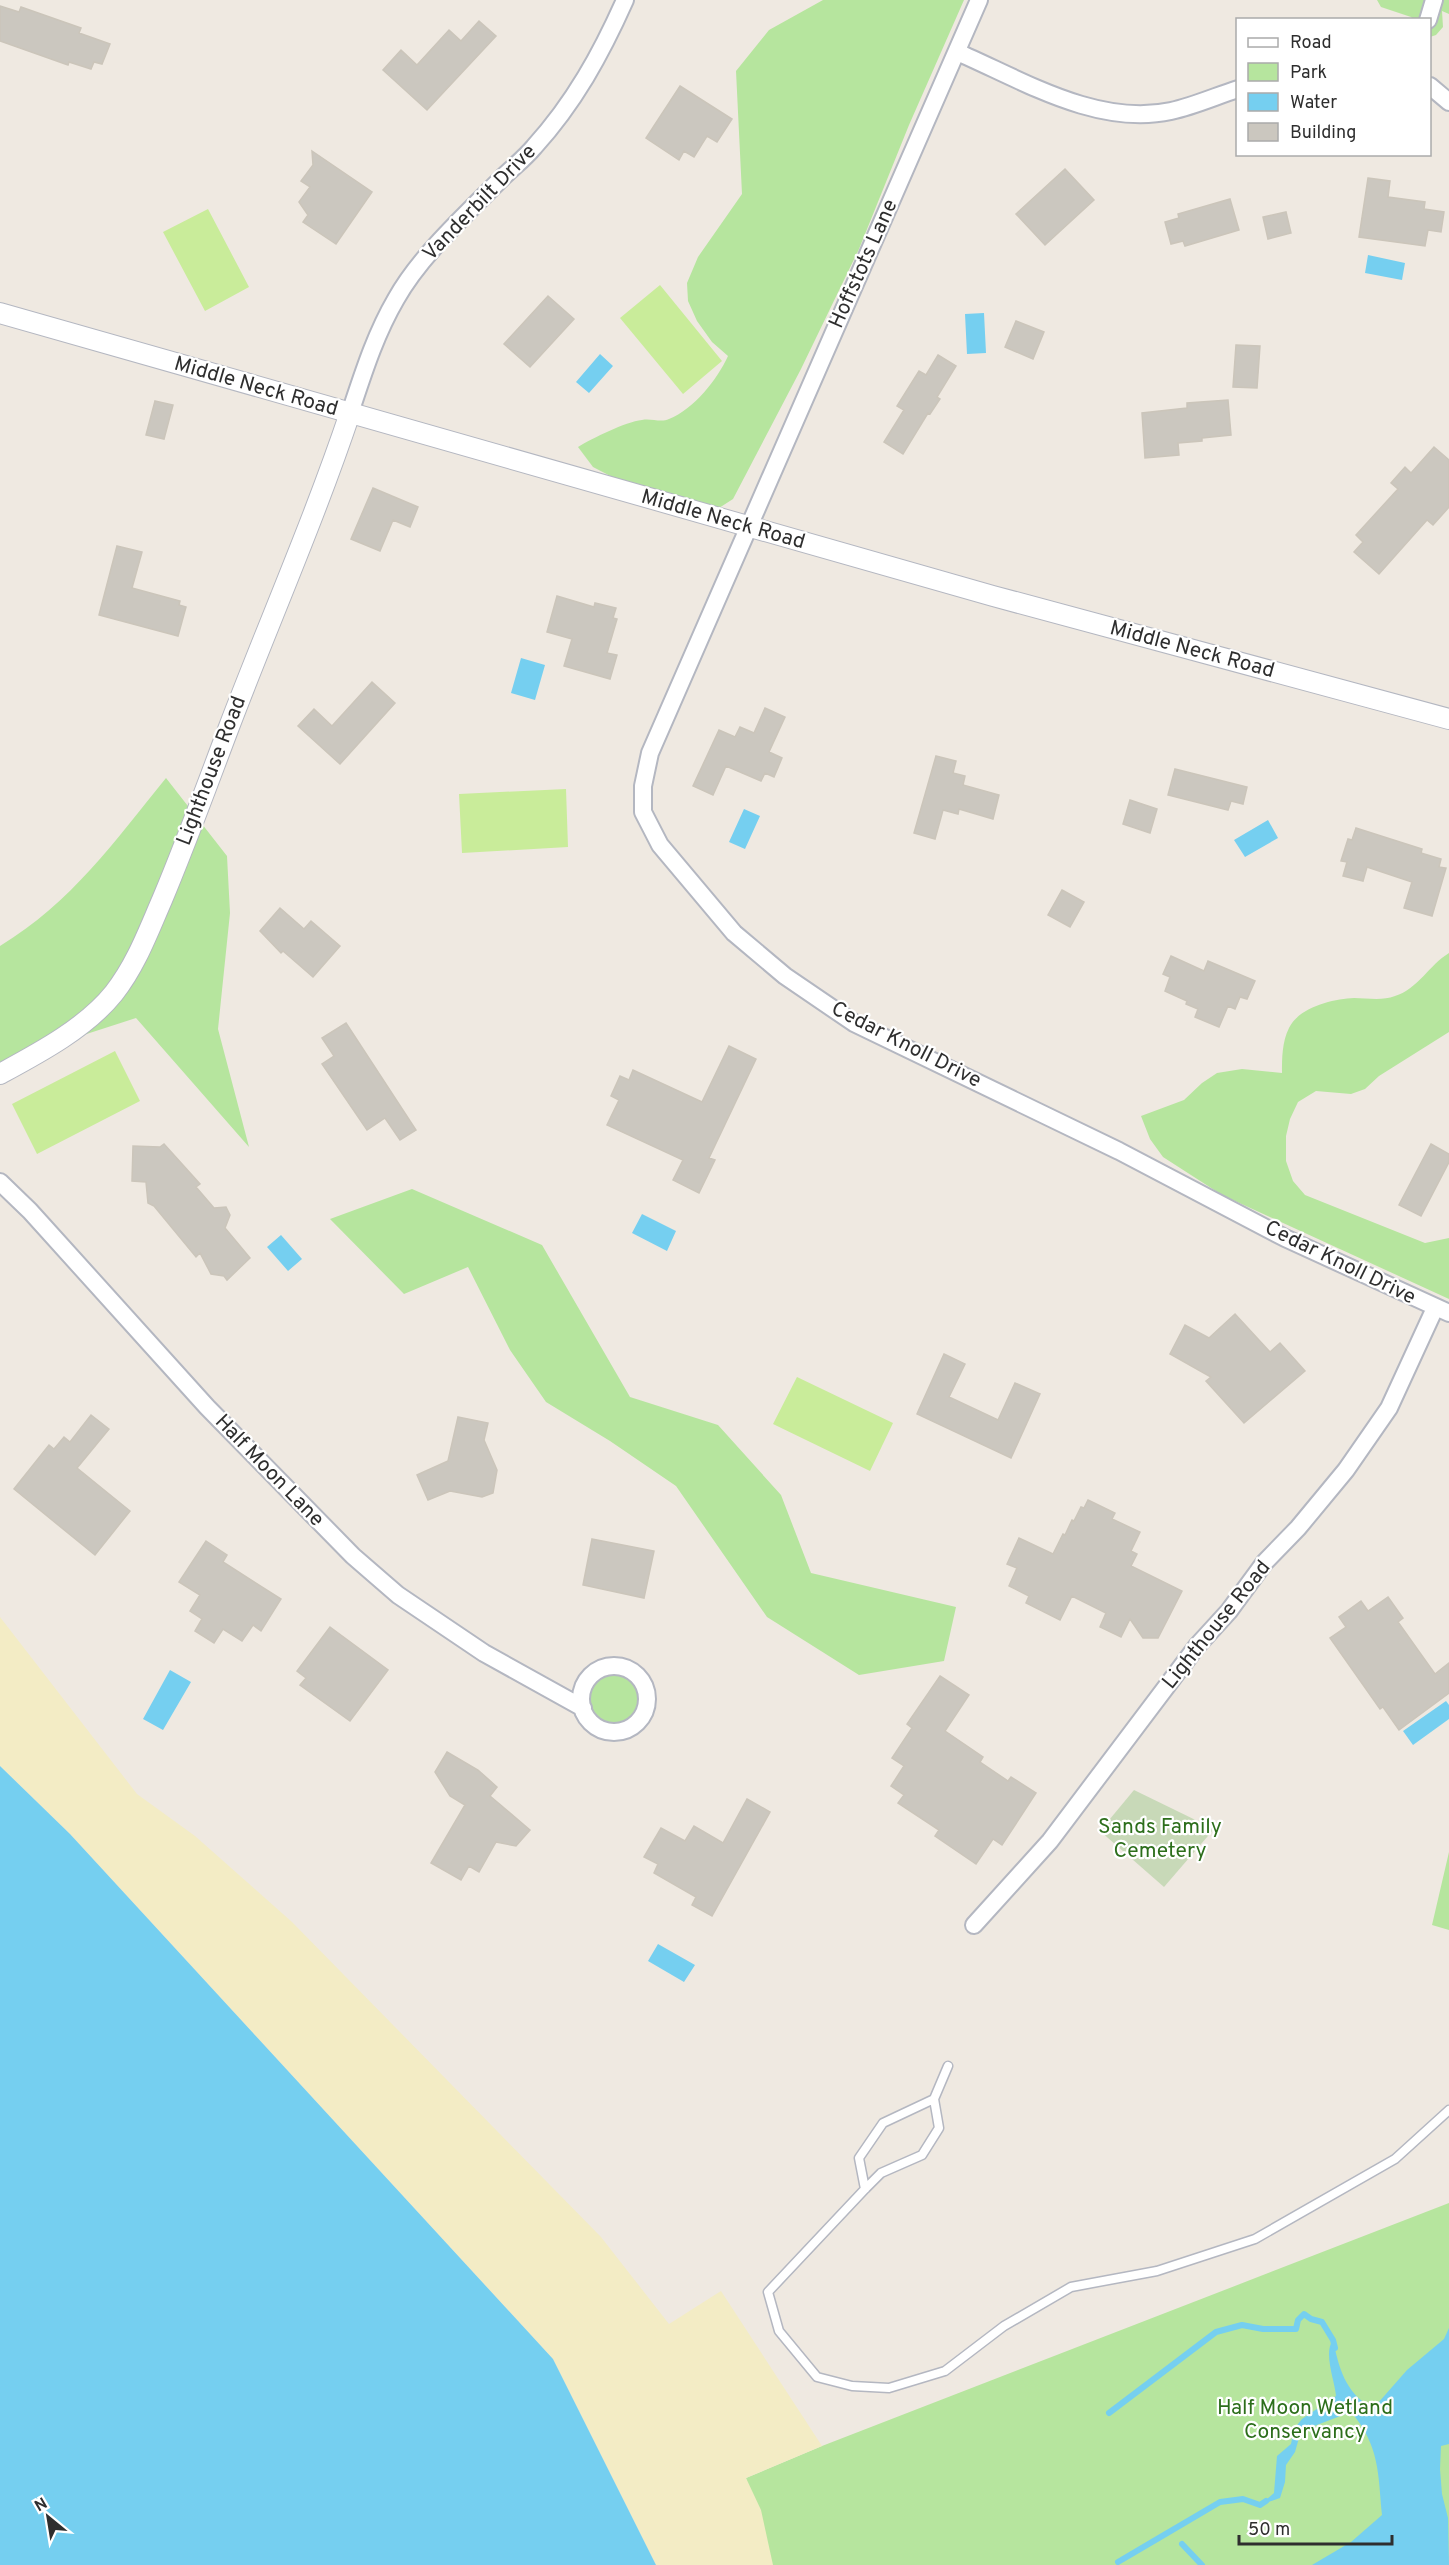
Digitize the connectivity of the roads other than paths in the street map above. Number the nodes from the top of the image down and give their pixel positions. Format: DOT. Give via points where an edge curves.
graph roads {
  1 [pos="625,0"];
  2 [pos="978,0"];
  3 [pos="1434,0"];
  4 [pos="1429,18"];
  5 [pos="957,52"];
  6 [pos="1431,87"];
  7 [pos="1236,90"];
  8 [pos="1449,102"];
  9 [pos="0,313"];
  10 [pos="350,413"];
  11 [pos="748,527"];
  12 [pos="1449,719"];
  13 [pos="0,1074"];
  14 [pos="0,1182"];
  15 [pos="1442,1311"];
  16 [pos="583,1708"];
  17 [pos="974,1926"];
  18 [pos="948,2066"];
  19 [pos="934,2099"];
  20 [pos="1449,2110"];
  21 [pos="865,2189"];
  1 -- 10 [label="street, Vanderbilt Drive" via="603,50 571,102 533,149 427,256 396,297 373,344"];
  2 -- 5 [label="street, Hoffstots Lane"];
  3 -- 4 [label="street"];
  5 -- 7 [label="street" via="1070,102 1125,114 1170,111"];
  5 -- 11 [label="street, Hoffstots Lane"];
  6 -- 8 [label="street"];
  9 -- 10 [label="street, Middle Neck Road"];
  10 -- 11 [label="street, Middle Neck Road"];
  10 -- 13 [label="street, Lighthouse Road" via="328,478 139,956 114,994 80,1025"];
  11 -- 12 [label="street, Middle Neck Road"];
  11 -- 15 [label="street, Cedar Knoll Drive" via="650,753 643,786 643,812 660,845 734,933 785,976 854,1023 1119,1151 1285,1238"];
  14 -- 16 [label="street, Half Moon Lane" via="207,1407 353,1556 398,1595 484,1653"];
  15 -- 17 [label="street, Lighthouse Road" via="1389,1408 1346,1470 1265,1562 1050,1840"];
  18 -- 19 [label="lane"];
  19 -- 21 [label="lane" via="939,2128 922,2155 881,2173"];
  19 -- 21 [label="lane" via="883,2123 860,2158"];
  20 -- 21 [label="lane" via="1395,2159 1255,2239 1157,2271 1071,2287 1004,2326 945,2372 889,2388 852,2386 817,2377 779,2331 768,2292"];
}
